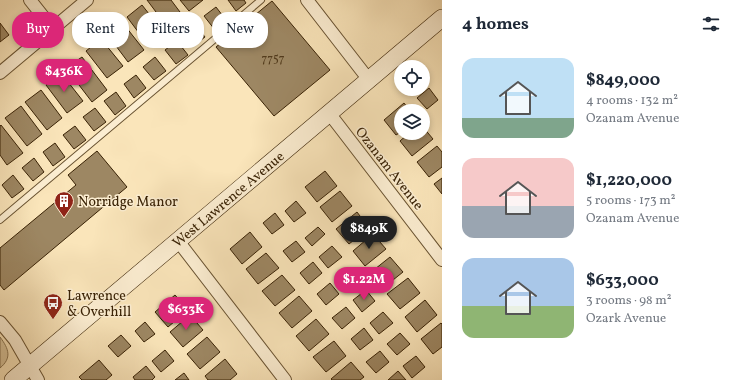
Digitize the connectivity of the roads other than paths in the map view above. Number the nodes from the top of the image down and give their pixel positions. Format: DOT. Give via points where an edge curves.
graph roads {
  1 [pos="30,0"];
  2 [pos="87,0"];
  3 [pos="261,0"];
  4 [pos="307,0"];
  5 [pos="40,12"];
  6 [pos="442,18"];
  7 [pos="64,20"];
  8 [pos="30,48"];
  9 [pos="0,73"];
  10 [pos="369,80"];
  11 [pos="329,113"];
  12 [pos="0,220"];
  13 [pos="178,241"];
  14 [pos="442,260"];
  15 [pos="0,322"];
  16 [pos="34,373"];
  17 [pos="12,380"];
  18 [pos="285,380"];
  1 -- 5 [label="street"];
  2 -- 7 [label="street"];
  3 -- 12 [label="lane"];
  4 -- 10 [label="street"];
  6 -- 10 [label="main road, West Lawrence Avenue"];
  8 -- 9 [label="street"];
  10 -- 11 [label="main road, West Lawrence Avenue"];
  11 -- 13 [label="main road, West Lawrence Avenue"];
  11 -- 14 [label="street, Ozanam Avenue"];
  13 -- 16 [label="main road, West Lawrence Avenue"];
  13 -- 18 [label="street"];
  15 -- 16 [label="street" via="15,340"];
  16 -- 17 [label="main road, West Lawrence Avenue"];
}
